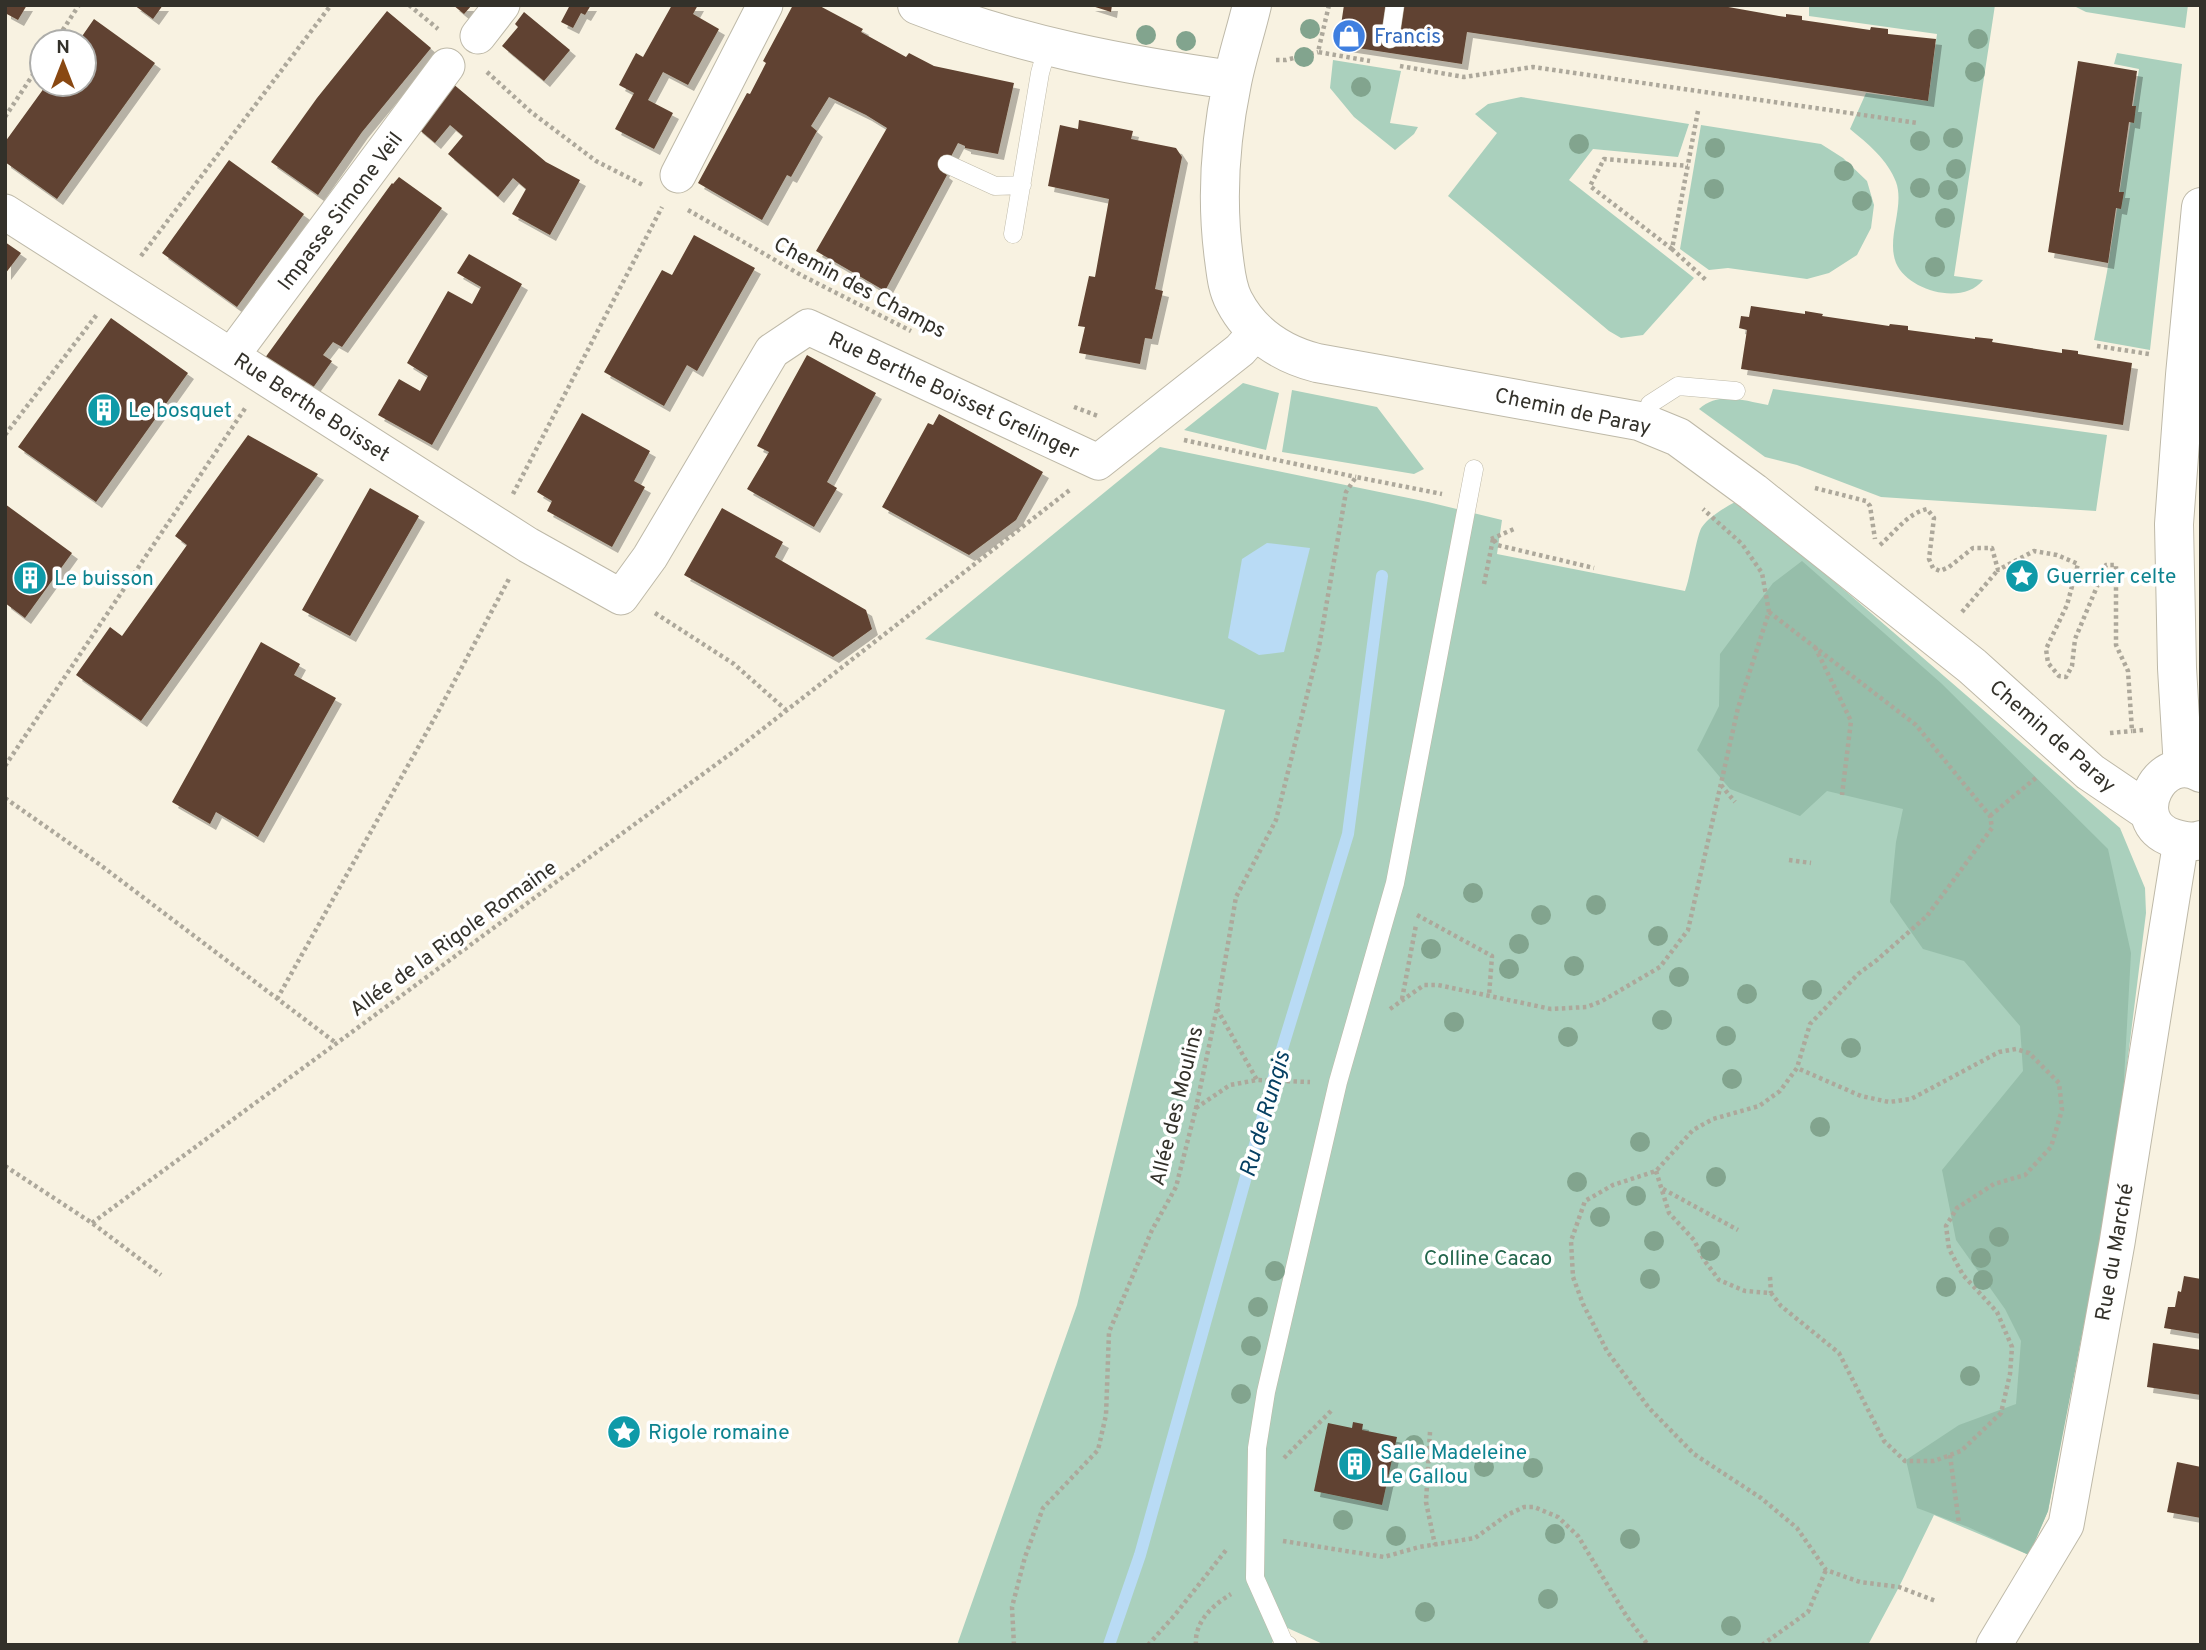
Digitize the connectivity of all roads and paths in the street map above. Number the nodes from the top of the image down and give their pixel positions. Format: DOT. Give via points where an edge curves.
graph roads {
  1 [pos="79,5"];
  2 [pos="331,5"];
  3 [pos="409,5"];
  4 [pos="502,5"];
  5 [pos="765,5"];
  6 [pos="917,5"];
  7 [pos="1252,5"];
  8 [pos="1329,5"];
  9 [pos="1395,5"];
  10 [pos="64,28"];
  11 [pos="440,31"];
  12 [pos="1390,39"];
  13 [pos="1047,48"];
  14 [pos="469,56"];
  15 [pos="1381,63"];
  16 [pos="1394,65"];
  17 [pos="1232,80"];
  18 [pos="28,82"];
  19 [pos="1698,111"];
  20 [pos="5,117"];
  21 [pos="1918,123"];
  22 [pos="947,164"];
  23 [pos="1688,166"];
  24 [pos="643,186"];
  25 [pos="1022,186"];
  26 [pos="674,192"];
  27 [pos="2201,207"];
  28 [pos="5,212"];
  29 [pos="1013,234"];
  30 [pos="1672,249"];
  31 [pos="1707,281"];
  32 [pos="119,284"];
  33 [pos="1257,331"];
  34 [pos="922,336"];
  35 [pos="2096,346"];
  36 [pos="232,355"];
  37 [pos="2153,355"];
  38 [pos="2193,376"];
  39 [pos="266,377"];
  40 [pos="1736,391"];
  41 [pos="1063,403"];
  42 [pos="1650,404"];
  43 [pos="1138,430"];
  44 [pos="5,435"];
  45 [pos="1098,462"];
  46 [pos="1474,469"];
  47 [pos="1356,477"];
  48 [pos="1469,499"];
  49 [pos="1703,509"];
  50 [pos="496,525"];
  51 [pos="1493,540"];
  52 [pos="528,545"];
  53 [pos="1594,568"];
  54 [pos="1998,570"];
  55 [pos="621,597"];
  56 [pos="1769,611"];
  57 [pos="1961,613"];
  58 [pos="1815,647"];
  59 [pos="786,710"];
  60 [pos="2132,731"];
  61 [pos="2110,733"];
  62 [pos="2068,752"];
  63 [pos="5,766"];
  64 [pos="2192,770"];
  65 [pos="1720,784"];
  66 [pos="1842,795"];
  67 [pos="5,799"];
  68 [pos="1735,802"];
  69 [pos="2149,813"];
  70 [pos="1990,816"];
  71 [pos="2191,840"];
  72 [pos="1789,860"];
  73 [pos="1811,863"];
  74 [pos="1417,915"];
  75 [pos="1489,996"];
  76 [pos="277,999"];
  77 [pos="1217,1008"];
  78 [pos="1351,1038"];
  79 [pos="336,1043"];
  80 [pos="1797,1068"];
  81 [pos="1257,1080"];
  82 [pos="1300,1082"];
  83 [pos="1196,1108"];
  84 [pos="5,1166"];
  85 [pos="1656,1171"];
  86 [pos="1663,1189"];
  87 [pos="92,1223"];
  88 [pos="1738,1230"];
  89 [pos="161,1275"];
  90 [pos="1770,1277"];
  91 [pos="1771,1293"];
  92 [pos="1331,1411"];
  93 [pos="1430,1432"];
  94 [pos="1257,1448"];
  95 [pos="1950,1455"];
  96 [pos="1256,1513"];
  97 [pos="1959,1524"];
  98 [pos="1256,1537"];
  99 [pos="1435,1545"];
  100 [pos="1826,1570"];
  101 [pos="1255,1578"];
  102 [pos="1936,1601"];
  103 [pos="1014,1645"];
  104 [pos="1148,1645"];
  105 [pos="1196,1645"];
  106 [pos="1289,1645"];
  107 [pos="1648,1645"];
  108 [pos="1762,1645"];
  109 [pos="1994,1645"];
  1 -- 10 [label="path"];
  2 -- 32 [label="path"];
  3 -- 11 [label="path"];
  4 -- 14 [label="street, Impasse Simone Veil"];
  5 -- 26 [label="street"];
  6 -- 13 [label="street"];
  7 -- 17 [label="street, Chemin de Paray"];
  8 -- 15 [label="path" via="1318,52"];
  9 -- 12 [label="lane"];
  13 -- 17 [label="street"];
  13 -- 25 [label="lane"];
  14 -- 24 [label="path" via="531,112 596,161"];
  14 -- 36 [label="street, Impasse Simone Veil"];
  16 -- 21 [label="path" via="1464,77 1533,67"];
  17 -- 33 [label="street, Chemin de Paray" via="1220,170 1222,250 1235,303"];
  18 -- 20 [label="path"];
  19 -- 23 [label="path"];
  22 -- 25 [label="lane" via="995,186"];
  23 -- 30 [label="path"];
  23 -- 30 [label="path" via="1604,159 1590,186"];
  25 -- 29 [label="lane"];
  26 -- 34 [label="path, Chemin des Champs" via="801,275"];
  26 -- 50 [label="path"];
  27 -- 38 [label="street"];
  28 -- 32 [label="street, Rue Berthe Boisset"];
  30 -- 31 [label="path"];
  32 -- 36 [label="street, Rue Berthe Boisset"];
  32 -- 44 [label="path"];
  33 -- 43 [label="street, Rue Berthe Boisset Grelinger" via="1240,350"];
  33 -- 62 [label="street, Chemin de Paray" via="1288,355 1317,363 1639,421 1678,437 1972,666"];
  35 -- 37 [label="path"];
  36 -- 39 [label="street, Rue Berthe Boisset"];
  38 -- 64 [label="street" via="2174,524 2177,668"];
  39 -- 50 [label="street, Rue Berthe Boisset"];
  39 -- 63 [label="path"];
  40 -- 42 [label="lane" via="1678,386"];
  41 -- 43 [label="path"];
  43 -- 45 [label="street, Rue Berthe Boisset Grelinger"];
  43 -- 47 [label="path"];
  45 -- 55 [label="street, Rue Berthe Boisset Grelinger" via="808,327 772,351 650,557"];
  45 -- 59 [label="path, Allée de la Rigole Romaine" via="1075,486"];
  46 -- 48 [label="lane"];
  47 -- 48 [label="path"];
  47 -- 77 [label="path, Allée des Moulins" via="1346,492 1312,677 1276,820 1236,897"];
  48 -- 78 [label="lane" via="1395,883"];
  49 -- 56 [label="path" via="1742,544 1762,573"];
  50 -- 52 [label="street, Rue Berthe Boisset"];
  51 -- 53 [label="path" via="1497,545"];
  52 -- 55 [label="street, Rue Berthe Boisset"];
  52 -- 76 [label="path"];
  54 -- 57 [label="path"];
  55 -- 59 [label="path" via="666,618 734,664"];
  56 -- 58 [label="path"];
  56 -- 65 [label="path"];
  58 -- 66 [label="path" via="1851,721"];
  58 -- 70 [label="path" via="1916,725"];
  59 -- 79 [label="path, Allée de la Rigole Romaine"];
  60 -- 61 [label="path"];
  62 -- 69 [label="street, Chemin de Paray"];
  62 -- 70 [label="path"];
  64 -- 69 [label="street" via="2169,772 2159,780 2149,798"];
  65 -- 68 [label="path"];
  65 -- 75 [label="path" via="1688,930 1660,967 1587,1007 1551,1009"];
  67 -- 76 [label="path"];
  69 -- 71 [label="street, Chemin de Paray" via="2166,835"];
  70 -- 80 [label="path" via="1992,828 1927,916 1858,974 1810,1024"];
  71 -- 109 [label="street, Rue du Marché" via="2066,1525"];
  72 -- 73 [label="path"];
  74 -- 75 [label="path" via="1492,956"];
  75 -- 78 [label="path" via="1424,985"];
  76 -- 79 [label="path"];
  77 -- 81 [label="path"];
  77 -- 83 [label="path, Allée des Moulins"];
  78 -- 94 [label="lane" via="1266,1392"];
  79 -- 87 [label="path, Allée de la Rigole Romaine"];
  80 -- 85 [label="path" via="1780,1091 1759,1106 1713,1119 1693,1130"];
  80 -- 95 [label="path" via="1861,1096 1889,1102 1911,1099 1999,1052 2015,1049 2029,1053 2059,1083 2062,1110 2050,1147 2025,1175 1994,1184 1957,1208 1946,1226 1949,1249 1963,1275 1997,1312 2012,1347 2001,1413 1961,1451"];
  81 -- 82 [label="path"];
  81 -- 83 [label="path" via="1230,1086"];
  83 -- 103 [label="path, Allée des Moulins" via="1176,1187 1152,1230 1109,1332 1107,1415 1098,1450 1043,1508 1025,1557 1012,1607"];
  84 -- 87 [label="path"];
  85 -- 86 [label="path"];
  85 -- 100 [label="path" via="1613,1185 1585,1201 1571,1241 1573,1278 1583,1304 1607,1352 1649,1408 1694,1454 1797,1528"];
  86 -- 88 [label="path"];
  86 -- 91 [label="path" via="1669,1213 1695,1240 1718,1280 1745,1292"];
  87 -- 89 [label="path"];
  90 -- 91 [label="path"];
  91 -- 95 [label="path" via="1839,1353 1884,1441 1905,1461 1934,1461"];
  92 -- 94 [label="path" via="1285,1459"];
  93 -- 99 [label="path" via="1426,1502"];
  94 -- 96 [label="lane"];
  95 -- 97 [label="path"];
  96 -- 98 [label="lane"];
  96 -- 104 [label="path"];
  98 -- 99 [label="path" via="1384,1557"];
  98 -- 101 [label="lane"];
  99 -- 107 [label="path" via="1475,1538 1524,1507 1552,1514 1578,1536"];
  100 -- 102 [label="path"];
  100 -- 108 [label="path" via="1808,1612"];
  101 -- 105 [label="path" via="1206,1614 1195,1633"];
  101 -- 106 [label="lane" via="1284,1643"];
}
